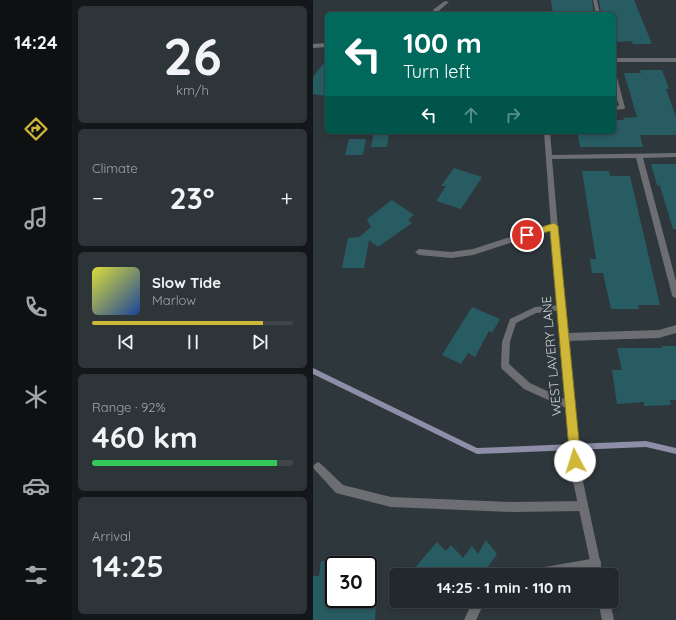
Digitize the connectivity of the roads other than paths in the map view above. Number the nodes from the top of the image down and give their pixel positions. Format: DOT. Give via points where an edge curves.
graph roads {
  1 [pos="595,0"];
  2 [pos="447,2"];
  3 [pos="434,12"];
  4 [pos="598,12"];
  5 [pos="325,45"];
  6 [pos="313,46"];
  7 [pos="616,60"];
  8 [pos="676,60"];
  9 [pos="616,85"];
  10 [pos="616,108"];
  11 [pos="547,134"];
  12 [pos="676,155"];
  13 [pos="549,156"];
  14 [pos="639,156"];
  15 [pos="554,226"];
  16 [pos="419,252"];
  17 [pos="676,295"];
  18 [pos="561,308"];
  19 [pos="676,329"];
  20 [pos="563,337"];
  21 [pos="570,406"];
  22 [pos="318,467"];
  23 [pos="583,506"];
  24 [pos="596,563"];
  25 [pos="568,568"];
  26 [pos="597,568"];
  27 [pos="476,608"];
  28 [pos="605,608"];
  29 [pos="470,620"];
  30 [pos="608,620"];
  1 -- 4 [label="street"];
  2 -- 3 [label="street"];
  5 -- 6 [label="street"];
  7 -- 8 [label="street"];
  9 -- 10 [label="street" via="622,108"];
  11 -- 13 [label="street, WEST LAVERY LANE"];
  12 -- 14 [label="street"];
  13 -- 14 [label="street"];
  13 -- 15 [label="street, WEST LAVERY LANE"];
  14 -- 17 [label="street"];
  15 -- 16 [label="street" via="473,252 451,255"];
  15 -- 18 [label="street, WEST LAVERY LANE"];
  18 -- 20 [label="street, WEST LAVERY LANE"];
  18 -- 21 [label="street" via="535,310 513,321 506,342 505,366 527,386"];
  19 -- 20 [label="street" via="659,334"];
  20 -- 21 [label="street, WEST LAVERY LANE"];
  21 -- 23 [label="street, WEST LAVERY LANE" via="575,461"];
  22 -- 23 [label="street" via="340,490 391,502 513,507"];
  23 -- 24 [label="street, WEST LAVERY LANE"];
  24 -- 25 [label="street"];
  24 -- 26 [label="street, WEST LAVERY LANE"];
  27 -- 29 [label="street"];
  28 -- 30 [label="street"];
}
